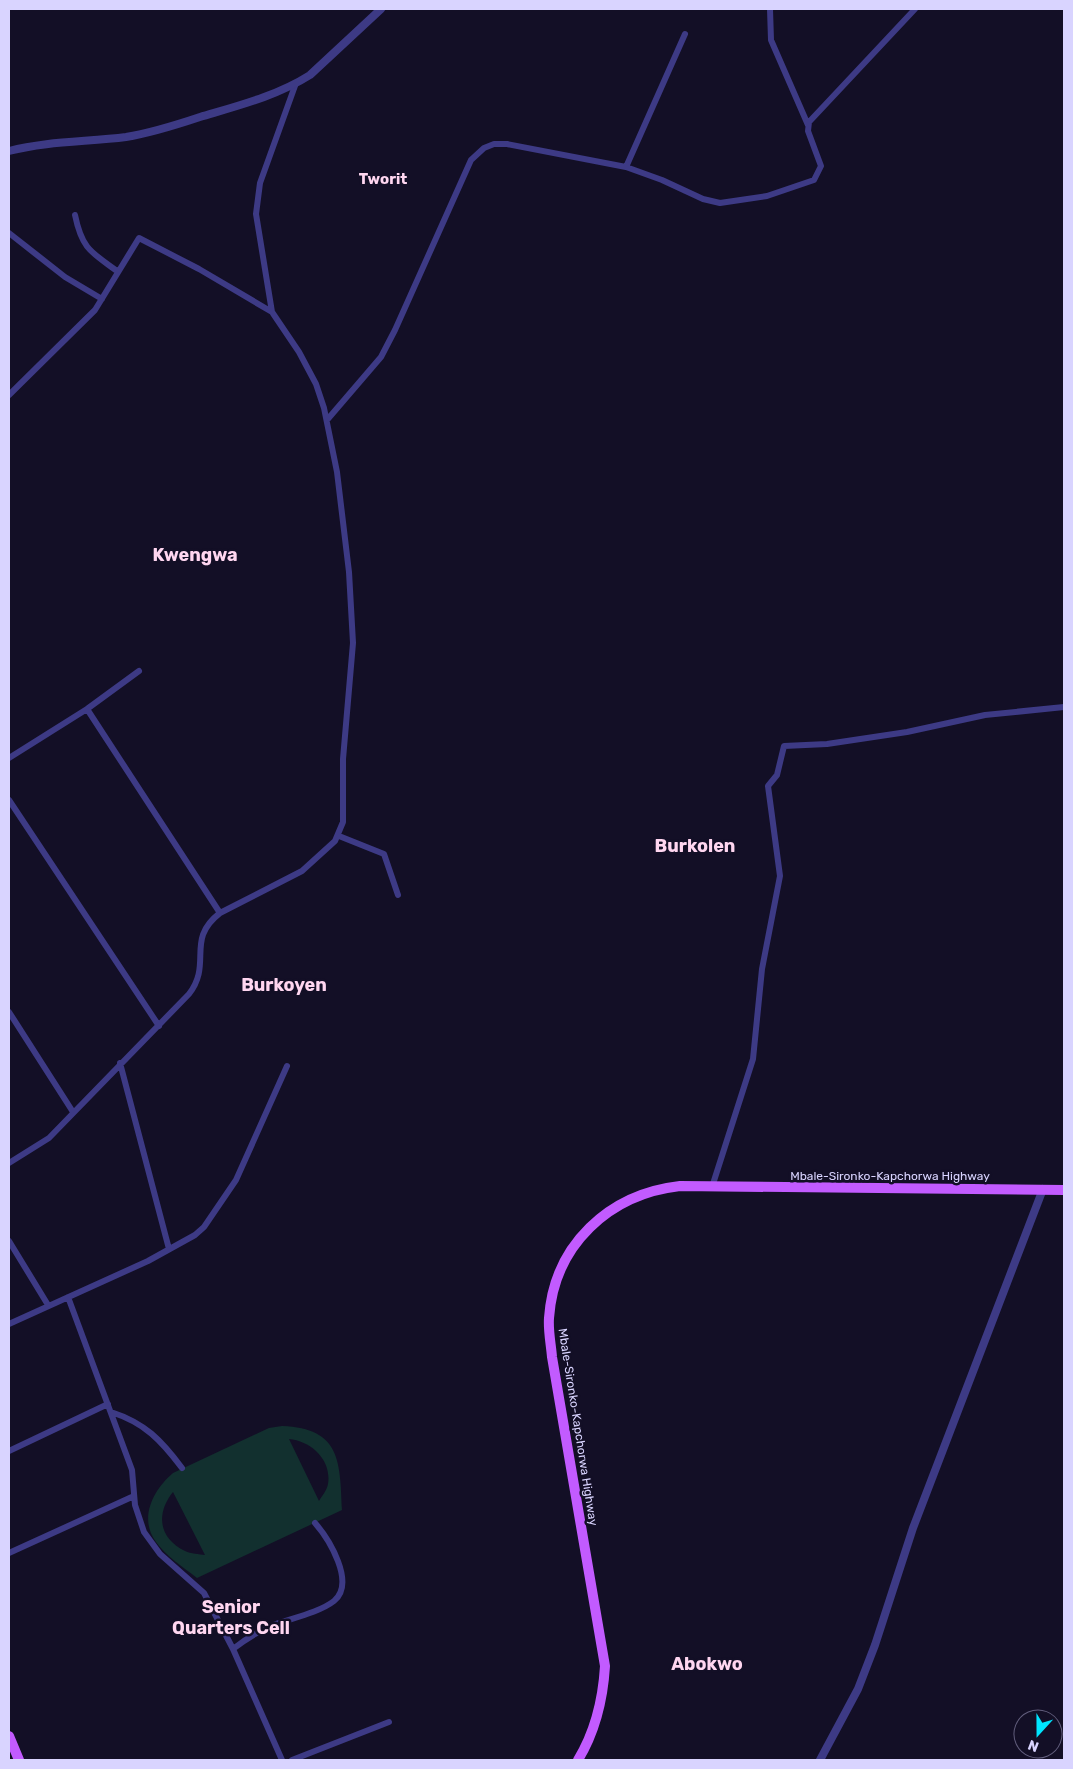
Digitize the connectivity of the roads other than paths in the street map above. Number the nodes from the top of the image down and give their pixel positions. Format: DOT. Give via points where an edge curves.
graph roads {
  1 [pos="381,9"];
  2 [pos="770,9"];
  3 [pos="916,9"];
  4 [pos="685,34"];
  5 [pos="296,83"];
  6 [pos="808,126"];
  7 [pos="9,151"];
  8 [pos="626,167"];
  9 [pos="75,215"];
  10 [pos="9,233"];
  11 [pos="117,271"];
  12 [pos="102,299"];
  13 [pos="272,312"];
  14 [pos="9,396"];
  15 [pos="326,420"];
  16 [pos="139,671"];
  17 [pos="1064,707"];
  18 [pos="87,709"];
  19 [pos="9,758"];
  20 [pos="9,800"];
  21 [pos="339,836"];
  22 [pos="398,895"];
  23 [pos="220,913"];
  24 [pos="9,1012"];
  25 [pos="159,1026"];
  26 [pos="120,1063"];
  27 [pos="287,1066"];
  28 [pos="73,1112"];
  29 [pos="9,1163"];
  30 [pos="712,1187"];
  31 [pos="1043,1189"];
  32 [pos="1064,1190"];
  33 [pos="9,1241"];
  34 [pos="169,1249"];
  35 [pos="68,1297"];
  36 [pos="48,1305"];
  37 [pos="9,1324"];
  38 [pos="108,1404"];
  39 [pos="111,1412"];
  40 [pos="9,1451"];
  41 [pos="182,1468"];
  42 [pos="134,1496"];
  43 [pos="315,1523"];
  44 [pos="9,1553"];
  45 [pos="233,1648"];
  46 [pos="390,1722"];
  47 [pos="9,1736"];
  48 [pos="19,1760"];
  49 [pos="282,1760"];
  50 [pos="292,1760"];
  51 [pos="578,1760"];
  52 [pos="820,1760"];
  1 -- 5 [label="street" via="321,66"];
  2 -- 6 [label="street" via="771,40"];
  3 -- 6 [label="street"];
  4 -- 8 [label="street"];
  5 -- 7 [label="street" via="262,98 150,132"];
  5 -- 13 [label="street" via="260,183 257,200 256,214"];
  6 -- 8 [label="street" via="821,166 819,174 814,180 767,196 720,203"];
  8 -- 15 [label="street" via="507,144 494,144 477,152 458,184 381,357"];
  9 -- 11 [label="street" via="80,236 90,251"];
  10 -- 12 [label="street" via="65,277"];
  11 -- 12 [label="street"];
  11 -- 13 [label="street" via="139,238"];
  12 -- 14 [label="street" via="95,310"];
  13 -- 15 [label="street" via="316,384"];
  15 -- 21 [label="street" via="337,472 349,572 353,643 342,759 343,822"];
  16 -- 18 [label="street"];
  17 -- 30 [label="street" via="985,715 907,732 827,744 784,746 777,775 768,786 780,876 762,969 753,1058"];
  18 -- 19 [label="street"];
  18 -- 23 [label="street"];
  20 -- 25 [label="street"];
  21 -- 22 [label="street" via="384,854"];
  21 -- 23 [label="street" via="302,871"];
  23 -- 25 [label="street" via="201,935 201,968 195,986"];
  24 -- 28 [label="street"];
  25 -- 26 [label="street"];
  26 -- 28 [label="street"];
  26 -- 34 [label="street"];
  27 -- 34 [label="street" via="236,1180 215,1214 195,1235"];
  28 -- 29 [label="street" via="49,1138"];
  30 -- 31 [label="main road, Mbale-Sironko-Kapchorwa Highway"];
  30 -- 51 [label="main road, Mbale-Sironko-Kapchorwa Highway" via="680,1186 622,1202 582,1237 564,1263 555,1289 549,1319 552,1357 604,1666 598,1713"];
  31 -- 32 [label="main road, Mbale-Sironko-Kapchorwa Highway"];
  31 -- 52 [label="street" via="916,1519 871,1654 847,1711"];
  33 -- 36 [label="street"];
  34 -- 35 [label="street"];
  35 -- 36 [label="street"];
  35 -- 38 [label="street"];
  36 -- 37 [label="street"];
  38 -- 39 [label="street"];
  38 -- 40 [label="street"];
  39 -- 41 [label="street" via="131,1418 155,1435"];
  39 -- 42 [label="street" via="132,1470"];
  42 -- 44 [label="street"];
  42 -- 45 [label="street" via="137,1515 149,1542 204,1593"];
  43 -- 45 [label="street" via="326,1534 342,1572 342,1587 334,1601 254,1634"];
  45 -- 49 [label="street"];
  46 -- 50 [label="street"];
  47 -- 48 [label="main road"];
}
